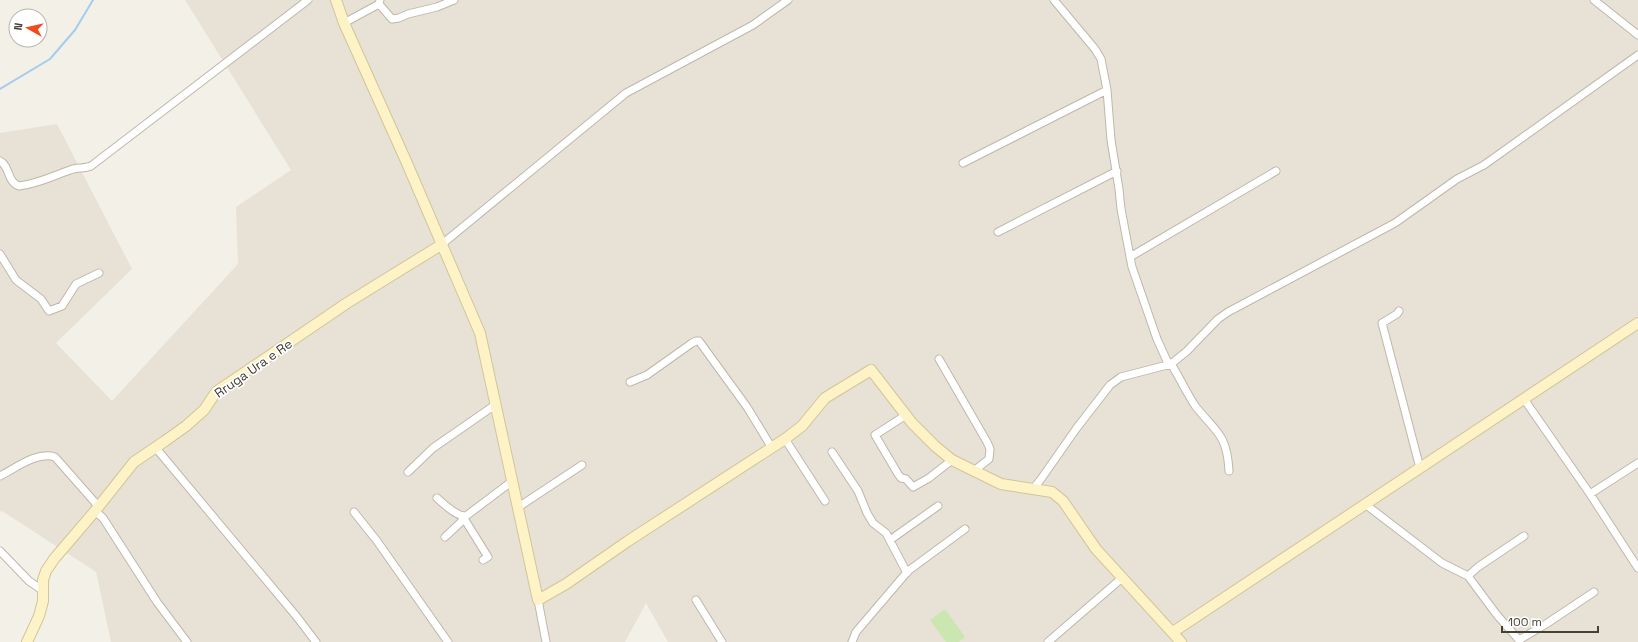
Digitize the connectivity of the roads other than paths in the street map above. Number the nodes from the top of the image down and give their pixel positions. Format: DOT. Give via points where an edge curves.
graph roads {
  1 [pos="308,0"];
  2 [pos="336,0"];
  3 [pos="454,0"];
  4 [pos="788,0"];
  5 [pos="1054,0"];
  6 [pos="1594,0"];
  7 [pos="380,2"];
  8 [pos="344,23"];
  9 [pos="1638,35"];
  10 [pos="1638,55"];
  11 [pos="1107,90"];
  12 [pos="0,161"];
  13 [pos="963,163"];
  14 [pos="1117,171"];
  15 [pos="1276,171"];
  16 [pos="998,232"];
  17 [pos="441,244"];
  18 [pos="0,254"];
  19 [pos="1130,257"];
  20 [pos="99,273"];
  21 [pos="1399,311"];
  22 [pos="1638,323"];
  23 [pos="939,359"];
  24 [pos="1171,364"];
  25 [pos="630,382"];
  26 [pos="1524,399"];
  27 [pos="495,405"];
  28 [pos="906,414"];
  29 [pos="785,439"];
  30 [pos="155,447"];
  31 [pos="772,448"];
  32 [pos="832,452"];
  33 [pos="952,460"];
  34 [pos="1638,464"];
  35 [pos="582,465"];
  36 [pos="1420,468"];
  37 [pos="975,470"];
  38 [pos="1229,471"];
  39 [pos="408,472"];
  40 [pos="0,476"];
  41 [pos="512,482"];
  42 [pos="1033,489"];
  43 [pos="1590,494"];
  44 [pos="437,498"];
  45 [pos="825,501"];
  46 [pos="1365,504"];
  47 [pos="938,506"];
  48 [pos="517,508"];
  49 [pos="97,510"];
  50 [pos="354,512"];
  51 [pos="464,516"];
  52 [pos="965,529"];
  53 [pos="1524,536"];
  54 [pos="444,537"];
  55 [pos="890,540"];
  56 [pos="0,551"];
  57 [pos="483,560"];
  58 [pos="1638,568"];
  59 [pos="907,573"];
  60 [pos="1468,576"];
  61 [pos="1122,578"];
  62 [pos="42,590"];
  63 [pos="1594,592"];
  64 [pos="538,600"];
  65 [pos="696,600"];
  66 [pos="1173,632"];
  67 [pos="27,642"];
  68 [pos="187,642"];
  69 [pos="316,642"];
  70 [pos="448,642"];
  71 [pos="546,642"];
  72 [pos="722,642"];
  73 [pos="852,642"];
  74 [pos="1048,642"];
  75 [pos="1181,642"];
  1 -- 12 [label="street" via="92,166 71,169 56,176 18,186 14,184 5,165"];
  2 -- 8 [label="street"];
  3 -- 7 [label="street" via="399,18 392,18"];
  4 -- 17 [label="street" via="753,25 626,93"];
  5 -- 11 [label="street" via="1101,59"];
  6 -- 9 [label="street"];
  7 -- 8 [label="street"];
  8 -- 17 [label="street"];
  10 -- 24 [label="street" via="1484,165 1457,179 1394,223 1228,312"];
  11 -- 13 [label="street"];
  11 -- 14 [label="street" via="1111,140"];
  14 -- 16 [label="street"];
  14 -- 19 [label="street"];
  15 -- 19 [label="street"];
  17 -- 27 [label="street" via="480,333"];
  17 -- 30 [label="street, Rruga Ura e Re" via="347,303 216,392 204,410 181,430"];
  18 -- 20 [label="street" via="16,280 41,299 49,311 62,306 76,284"];
  19 -- 24 [label="street" via="1157,339 1167,361"];
  21 -- 36 [label="street" via="1382,323"];
  22 -- 26 [label="street"];
  23 -- 37 [label="street" via="973,415 990,450 989,459"];
  24 -- 38 [label="street" via="1196,407 1217,430 1226,446"];
  24 -- 42 [label="street" via="1120,377 1110,385"];
  25 -- 31 [label="street" via="647,375 692,343 699,341"];
  26 -- 36 [label="street"];
  26 -- 43 [label="street"];
  27 -- 39 [label="street" via="433,448"];
  27 -- 41 [label="street"];
  28 -- 29 [label="street" via="875,373 869,370 825,398 802,426"];
  28 -- 33 [label="street" via="935,446"];
  28 -- 33 [label="street" via="875,435 900,476 912,487 929,478"];
  29 -- 31 [label="street"];
  29 -- 45 [label="street"];
  30 -- 49 [label="street, Rruga Ura e Re" via="134,462"];
  30 -- 69 [label="street"];
  31 -- 64 [label="street"];
  32 -- 55 [label="street" via="858,492 867,514"];
  33 -- 37 [label="street"];
  34 -- 43 [label="street"];
  35 -- 48 [label="street"];
  36 -- 46 [label="street"];
  37 -- 42 [label="street" via="1001,484"];
  40 -- 49 [label="street" via="35,458 49,455 55,457"];
  41 -- 48 [label="street"];
  41 -- 51 [label="street"];
  42 -- 61 [label="street" via="1052,492 1064,501 1096,549"];
  43 -- 58 [label="street"];
  44 -- 51 [label="street"];
  46 -- 60 [label="street" via="1442,563"];
  46 -- 66 [label="street"];
  47 -- 55 [label="street"];
  48 -- 64 [label="street"];
  49 -- 62 [label="street, Rruga Ura e Re" via="54,559 46,571"];
  49 -- 68 [label="street" via="157,602"];
  50 -- 70 [label="street" via="377,540"];
  51 -- 54 [label="street"];
  51 -- 57 [label="street" via="488,557"];
  52 -- 59 [label="street"];
  53 -- 60 [label="street"];
  55 -- 59 [label="street"];
  56 -- 62 [label="street" via="29,581"];
  59 -- 73 [label="street" via="856,632"];
  60 -- 63 [label="street" via="1519,640"];
  61 -- 66 [label="street"];
  61 -- 74 [label="street"];
  62 -- 67 [label="street, Rruga Ura e Re" via="43,601 39,616"];
  64 -- 71 [label="street"];
  65 -- 72 [label="street"];
  66 -- 75 [label="street"];
}
